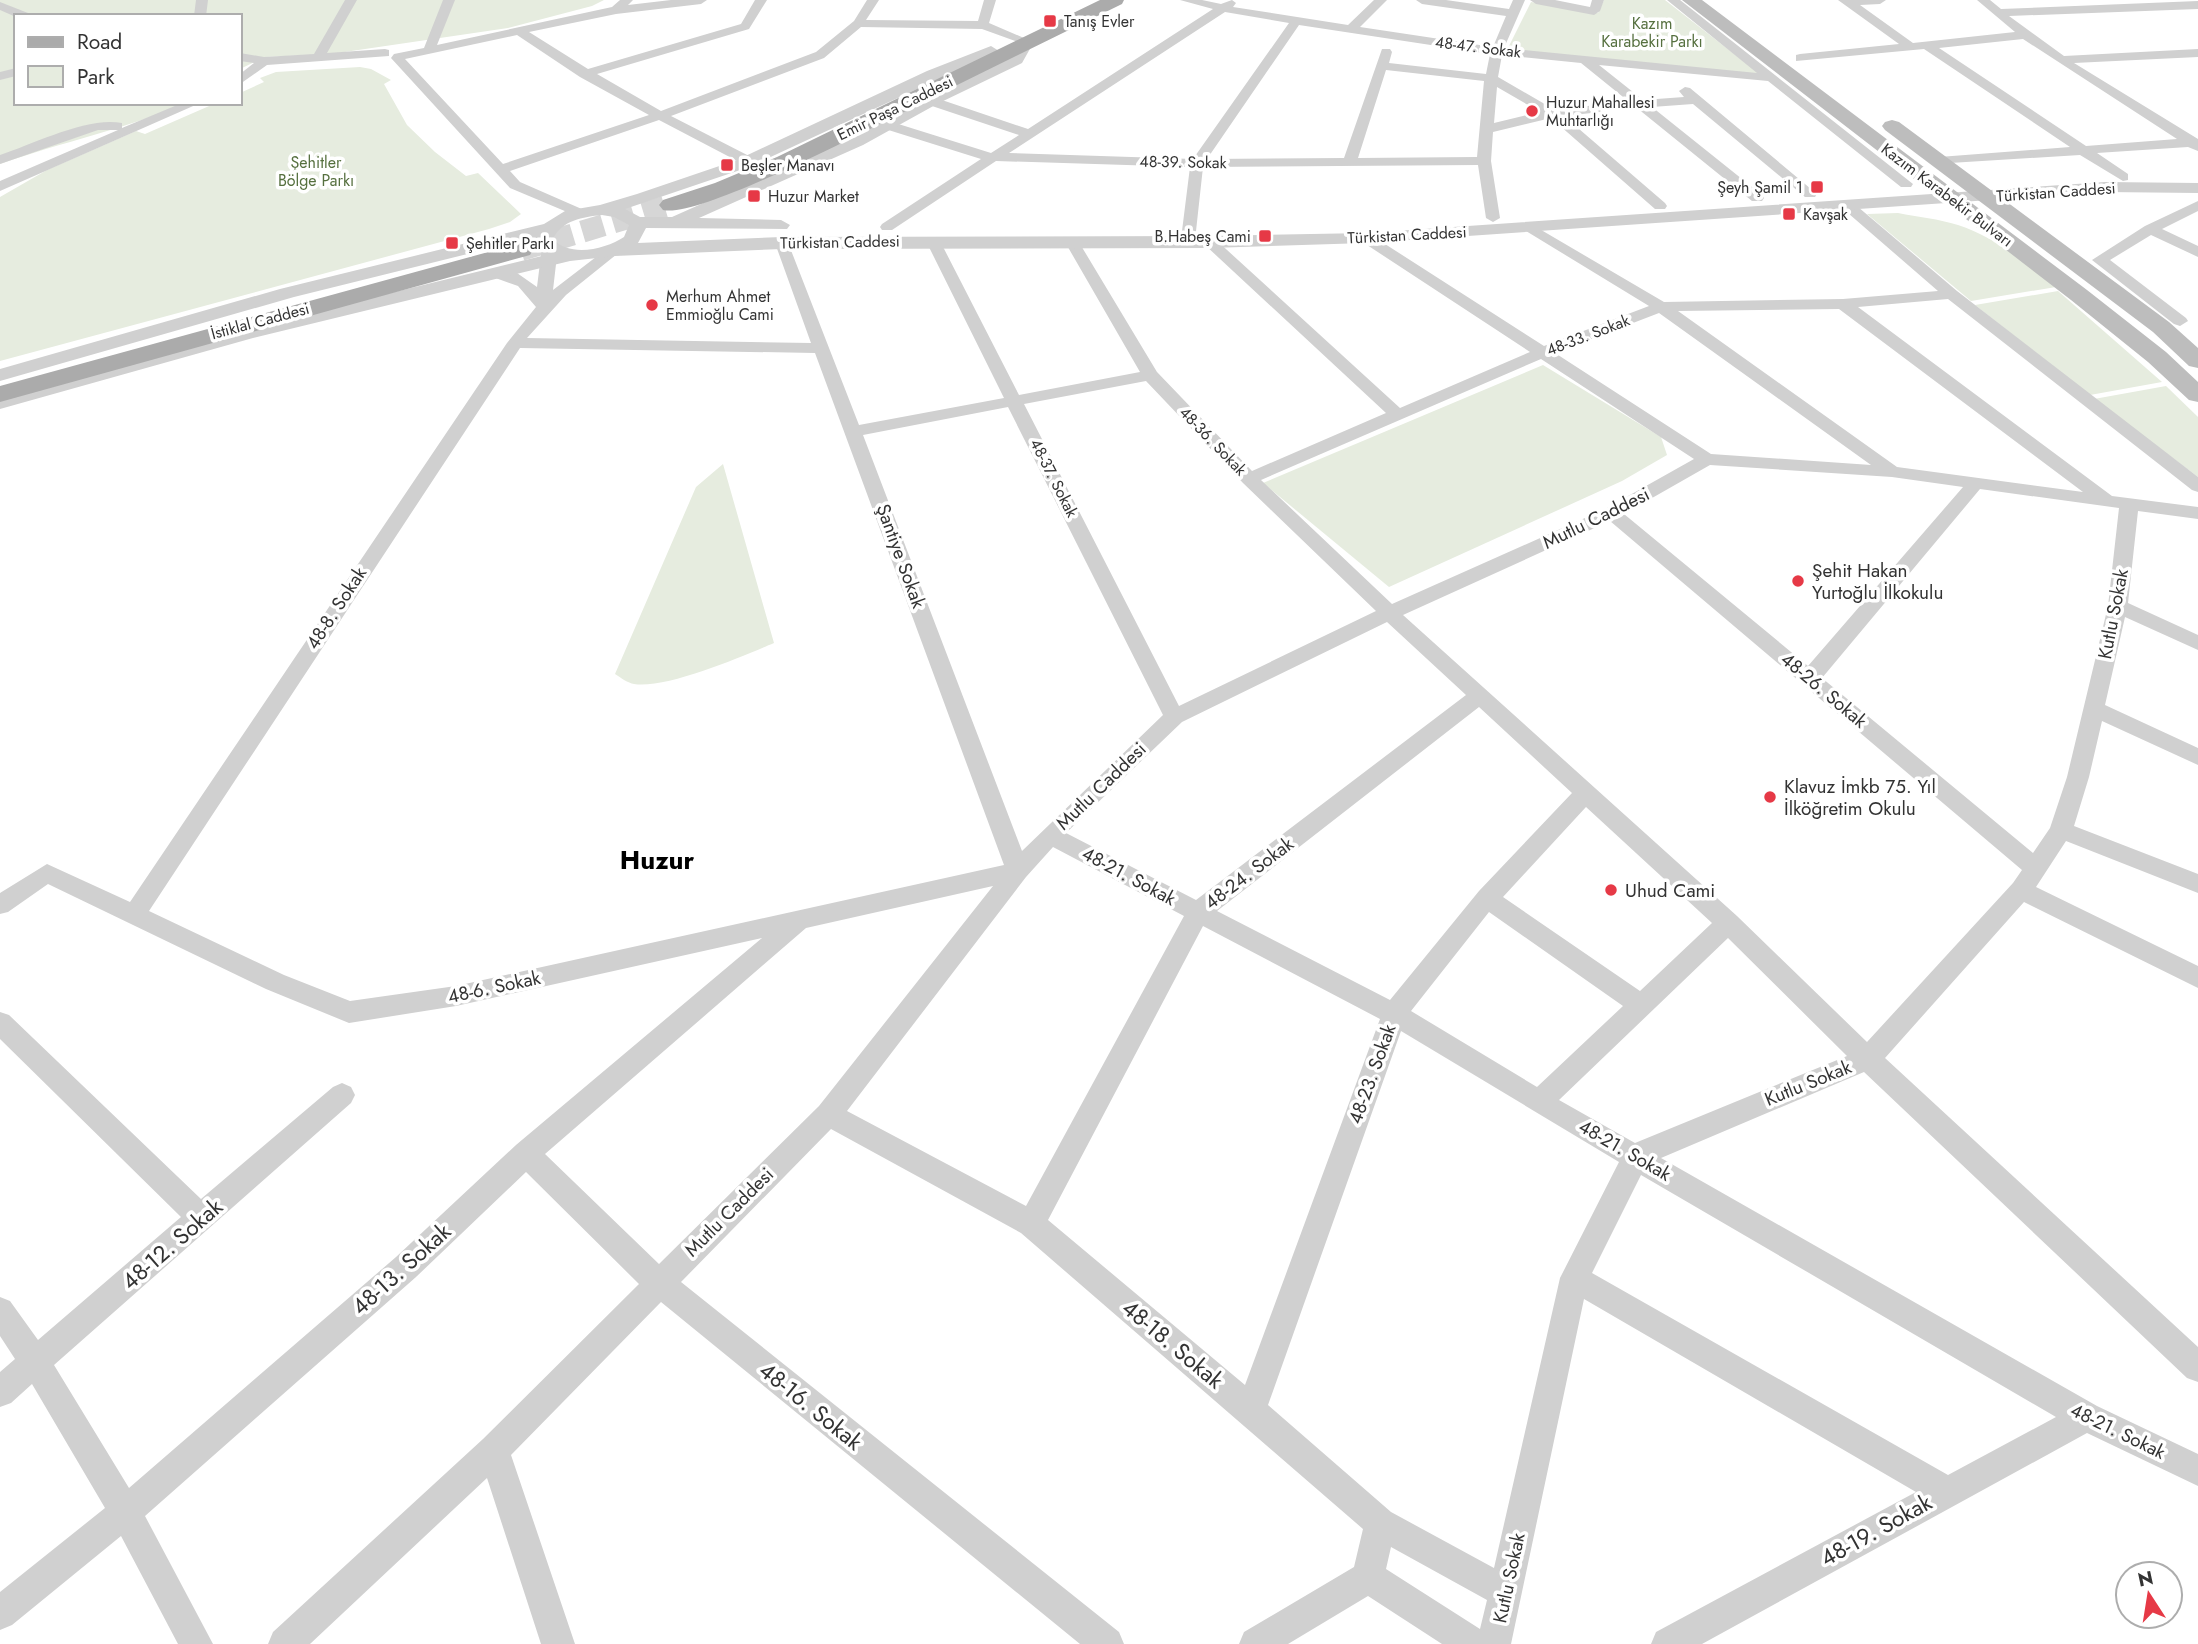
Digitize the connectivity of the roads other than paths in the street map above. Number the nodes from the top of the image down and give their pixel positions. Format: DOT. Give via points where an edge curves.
graph roads {
  1 [pos="351,0"];
  2 [pos="449,0"];
  3 [pos="627,0"];
  4 [pos="701,0"];
  5 [pos="761,0"];
  6 [pos="873,0"];
  7 [pos="990,0"];
  8 [pos="1091,0"];
  9 [pos="1115,0"];
  10 [pos="1186,0"];
  11 [pos="1234,0"];
  12 [pos="1381,0"];
  13 [pos="1422,0"];
  14 [pos="1519,0"];
  15 [pos="1536,0"];
  16 [pos="1673,0"];
  17 [pos="1690,0"];
  18 [pos="1721,0"];
  19 [pos="1880,0"];
  20 [pos="1983,0"];
  21 [pos="1846,2"];
  22 [pos="2138,4"];
  23 [pos="1596,5"];
  24 [pos="2198,5"];
  25 [pos="0,6"];
  26 [pos="1222,9"];
  27 [pos="616,10"];
  28 [pos="1512,13"];
  29 [pos="1997,13"];
  30 [pos="19,14"];
  31 [pos="1296,21"];
  32 [pos="858,23"];
  33 [pos="983,25"];
  34 [pos="1350,29"];
  35 [pos="520,32"];
  36 [pos="1391,35"];
  37 [pos="2025,35"];
  38 [pos="1020,42"];
  39 [pos="1925,44"];
  40 [pos="1910,46"];
  41 [pos="429,50"];
  42 [pos="991,51"];
  43 [pos="1497,51"];
  44 [pos="2198,53"];
  45 [pos="2179,54"];
  46 [pos="389,57"];
  47 [pos="242,58"];
  48 [pos="318,58"];
  49 [pos="1800,58"];
  50 [pos="1584,59"];
  51 [pos="2061,60"];
  52 [pos="260,64"];
  53 [pos="2198,64"];
  54 [pos="242,65"];
  55 [pos="1381,66"];
  56 [pos="1656,66"];
  57 [pos="584,74"];
  58 [pos="242,78"];
  59 [pos="1491,78"];
  60 [pos="1773,78"];
  61 [pos="1832,82"];
  62 [pos="1696,100"];
  63 [pos="931,101"];
  64 [pos="1643,104"];
  65 [pos="189,105"];
  66 [pos="1875,113"];
  67 [pos="1555,114"];
  68 [pos="659,116"];
  69 [pos="143,125"];
  70 [pos="887,125"];
  71 [pos="1488,129"];
  72 [pos="1029,134"];
  73 [pos="2196,144"];
  74 [pos="2082,150"];
  75 [pos="990,157"];
  76 [pos="0,160"];
  77 [pos="748,160"];
  78 [pos="1484,161"];
  79 [pos="1939,161"];
  80 [pos="1350,162"];
  81 [pos="1197,163"];
  82 [pos="500,170"];
  83 [pos="2123,177"];
  84 [pos="2198,180"];
  85 [pos="771,181"];
  86 [pos="1967,181"];
  87 [pos="1928,182"];
  88 [pos="1906,184"];
  89 [pos="515,185"];
  90 [pos="0,187"];
  91 [pos="2172,188"];
  92 [pos="2198,188"];
  93 [pos="1810,194"];
  94 [pos="1988,197"];
  95 [pos="1757,198"];
  96 [pos="1951,199"];
  97 [pos="2198,200"];
  98 [pos="1846,204"];
  99 [pos="2198,205"];
  100 [pos="1660,206"];
  101 [pos="668,209"];
  102 [pos="602,210"];
  103 [pos="579,213"];
  104 [pos="1493,218"];
  105 [pos="637,226"];
  106 [pos="887,227"];
  107 [pos="1531,228"];
  108 [pos="2150,229"];
  109 [pos="1189,231"];
  110 [pos="783,234"];
  111 [pos="1366,238"];
  112 [pos="933,241"];
  113 [pos="555,242"];
  114 [pos="1072,242"];
  115 [pos="1210,242"];
  116 [pos="614,250"];
  117 [pos="2198,252"];
  118 [pos="495,274"];
  119 [pos="1951,294"];
  120 [pos="1843,303"];
  121 [pos="543,306"];
  122 [pos="1661,307"];
  123 [pos="2198,315"];
  124 [pos="2171,324"];
  125 [pos="514,343"];
  126 [pos="822,348"];
  127 [pos="1541,353"];
  128 [pos="2198,361"];
  129 [pos="0,374"];
  130 [pos="1150,375"];
  131 [pos="0,381"];
  132 [pos="0,394"];
  133 [pos="2198,395"];
  134 [pos="0,402"];
  135 [pos="1015,402"];
  136 [pos="1398,415"];
  137 [pos="854,431"];
  138 [pos="1707,459"];
  139 [pos="1892,472"];
  140 [pos="1249,479"];
  141 [pos="1975,484"];
  142 [pos="2198,486"];
  143 [pos="2119,504"];
  144 [pos="1612,513"];
  145 [pos="2198,513"];
  146 [pos="2118,606"];
  147 [pos="1389,612"];
  148 [pos="2198,643"];
  149 [pos="1810,678"];
  150 [pos="1481,695"];
  151 [pos="2092,708"];
  152 [pos="1174,717"];
  153 [pos="2198,757"];
  154 [pos="1586,793"];
  155 [pos="2061,830"];
  156 [pos="1050,835"];
  157 [pos="1018,871"];
  158 [pos="2028,879"];
  159 [pos="2198,884"];
  160 [pos="1486,898"];
  161 [pos="0,905"];
  162 [pos="1198,912"];
  163 [pos="134,915"];
  164 [pos="799,920"];
  165 [pos="1728,923"];
  166 [pos="2198,978"];
  167 [pos="1641,1005"];
  168 [pos="1394,1014"];
  169 [pos="0,1023"];
  170 [pos="1868,1059"];
  171 [pos="342,1095"];
  172 [pos="1539,1102"];
  173 [pos="828,1114"];
  174 [pos="526,1154"];
  175 [pos="1636,1156"];
  176 [pos="202,1219"];
  177 [pos="1031,1224"];
  178 [pos="1574,1279"];
  179 [pos="658,1282"];
  180 [pos="0,1311"];
  181 [pos="36,1360"];
  182 [pos="2198,1367"];
  183 [pos="0,1392"];
  184 [pos="1251,1410"];
  185 [pos="2085,1417"];
  186 [pos="494,1450"];
  187 [pos="2198,1470"];
  188 [pos="1946,1491"];
  189 [pos="126,1511"];
  190 [pos="1380,1523"];
  191 [pos="1368,1577"];
  192 [pos="1506,1592"];
  193 [pos="0,1614"];
  194 [pos="195,1644"];
  195 [pos="285,1644"];
  196 [pos="558,1644"];
  197 [pos="1107,1644"];
  198 [pos="1256,1644"];
  199 [pos="1473,1644"];
  200 [pos="1494,1644"];
  201 [pos="1668,1644"];
  1 -- 48 [label="street"];
  2 -- 41 [label="street"];
  3 -- 27 [label="street"];
  4 -- 27 [label="street"];
  5 -- 57 [label="street" via="745,26"];
  6 -- 32 [label="street"];
  7 -- 33 [label="street"];
  8 -- 38 [label="main road, Emir Paşa Caddesi"];
  9 -- 38 [label="main road, Emir Paşa Caddesi"];
  10 -- 26 [label="street, 48-47. Sokak"];
  11 -- 26 [label="street"];
  12 -- 34 [label="street"];
  13 -- 28 [label="street"];
  14 -- 28 [label="street"];
  15 -- 23 [label="street"];
  16 -- 60 [label="street"];
  17 -- 87 [label="main road, Kazım Karabekir Bulvarı"];
  18 -- 49 [label="main road"];
  19 -- 21 [label="street"];
  20 -- 29 [label="street"];
  21 -- 40 [label="street"];
  22 -- 24 [label="street"];
  22 -- 29 [label="street"];
  25 -- 30 [label="street"];
  26 -- 31 [label="street, 48-47. Sokak"];
  26 -- 72 [label="street"];
  27 -- 35 [label="street"];
  28 -- 43 [label="street"];
  29 -- 37 [label="street"];
  31 -- 34 [label="street, 48-47. Sokak"];
  31 -- 81 [label="street"];
  32 -- 33 [label="street"];
  32 -- 68 [label="street" via="820,55"];
  33 -- 38 [label="street"];
  34 -- 36 [label="street, 48-47. Sokak"];
  35 -- 41 [label="street"];
  35 -- 57 [label="street"];
  36 -- 43 [label="street, 48-47. Sokak"];
  36 -- 55 [label="street"];
  37 -- 39 [label="street"];
  37 -- 51 [label="street"];
  38 -- 42 [label="main road, Emir Paşa Caddesi"];
  38 -- 63 [label="street" via="1017,60"];
  38 -- 101 [label="main road, Emir Paşa Caddesi" via="785,162"];
  39 -- 40 [label="street"];
  39 -- 74 [label="street"];
  40 -- 49 [label="street"];
  41 -- 46 [label="street"];
  42 -- 77 [label="street"];
  42 -- 101 [label="main road, Emir Paşa Caddesi"];
  43 -- 50 [label="street, 48-47. Sokak"];
  43 -- 59 [label="street"];
  44 -- 45 [label="street"];
  45 -- 51 [label="street"];
  45 -- 53 [label="street"];
  46 -- 48 [label="street"];
  46 -- 52 [label="street"];
  46 -- 82 [label="street"];
  47 -- 52 [label="street"];
  48 -- 52 [label="street"];
  49 -- 61 [label="main road"];
  50 -- 56 [label="street, 48-47. Sokak"];
  50 -- 64 [label="street"];
  51 -- 73 [label="street"];
  52 -- 54 [label="street"];
  52 -- 58 [label="street"];
  55 -- 59 [label="street"];
  55 -- 80 [label="street"];
  56 -- 60 [label="street, 48-47. Sokak"];
  56 -- 62 [label="street"];
  57 -- 68 [label="street"];
  59 -- 67 [label="street"];
  59 -- 71 [label="street"];
  60 -- 88 [label="street"];
  62 -- 64 [label="street"];
  62 -- 93 [label="street"];
  63 -- 70 [label="street"];
  63 -- 72 [label="street"];
  64 -- 67 [label="street"];
  64 -- 95 [label="street"];
  65 -- 69 [label="street"];
  66 -- 79 [label="main road, Kazım Karabekir Bulvarı"];
  67 -- 71 [label="street"];
  67 -- 100 [label="street"];
  68 -- 77 [label="street"];
  68 -- 82 [label="street"];
  69 -- 76 [label="street" via="97,126"];
  69 -- 90 [label="street"];
  70 -- 75 [label="street, 48-39. Sokak"];
  70 -- 85 [label="street"];
  71 -- 78 [label="street"];
  72 -- 75 [label="street"];
  73 -- 74 [label="street"];
  74 -- 79 [label="street"];
  74 -- 83 [label="street"];
  75 -- 81 [label="street, 48-39. Sokak"];
  75 -- 106 [label="street"];
  77 -- 102 [label="street" via="683,186"];
  78 -- 80 [label="street, 48-39. Sokak"];
  78 -- 104 [label="street"];
  79 -- 86 [label="main road, Kazım Karabekir Bulvarı"];
  80 -- 81 [label="street, 48-39. Sokak"];
  81 -- 109 [label="street"];
  82 -- 89 [label="street"];
  83 -- 84 [label="street, Türkistan Caddesi"];
  83 -- 86 [label="street, Türkistan Caddesi"];
  85 -- 101 [label="street"];
  85 -- 110 [label="street" via="735,203 737,211"];
  86 -- 87 [label="street, Türkistan Caddesi"];
  86 -- 94 [label="main road, Kazım Karabekir Bulvarı"];
  87 -- 88 [label="street, Türkistan Caddesi"];
  87 -- 96 [label="main road, Kazım Karabekir Bulvarı"];
  88 -- 93 [label="street, Türkistan Caddesi"];
  89 -- 103 [label="street"];
  89 -- 113 [label="street"];
  91 -- 92 [label="street, Türkistan Caddesi"];
  91 -- 94 [label="street, Türkistan Caddesi" via="2105,187"];
  91 -- 97 [label="street"];
  93 -- 95 [label="street, Türkistan Caddesi"];
  94 -- 96 [label="street, Türkistan Caddesi"];
  94 -- 124 [label="main road, Kazım Karabekir Bulvarı"];
  95 -- 100 [label="street, Türkistan Caddesi"];
  96 -- 98 [label="street, Türkistan Caddesi"];
  96 -- 133 [label="main road, Kazım Karabekir Bulvarı" via="2079,295"];
  98 -- 107 [label="street, Türkistan Caddesi"];
  98 -- 119 [label="street"];
  99 -- 108 [label="street"];
  100 -- 104 [label="street, Türkistan Caddesi"];
  101 -- 105 [label="street"];
  101 -- 110 [label="street"];
  102 -- 103 [label="street"];
  102 -- 105 [label="street" via="625,214"];
  103 -- 113 [label="street"];
  104 -- 109 [label="street, Türkistan Caddesi"];
  105 -- 116 [label="street" via="629,242"];
  106 -- 109 [label="street, Türkistan Caddesi"];
  106 -- 110 [label="street, Türkistan Caddesi"];
  107 -- 111 [label="street, Türkistan Caddesi"];
  107 -- 122 [label="street"];
  108 -- 117 [label="street"];
  108 -- 124 [label="street" via="2100,260"];
  110 -- 112 [label="street, Türkistan Caddesi"];
  110 -- 116 [label="street, Türkistan Caddesi"];
  110 -- 126 [label="street, Şantiye Sokak"];
  111 -- 115 [label="street, Türkistan Caddesi"];
  111 -- 127 [label="street"];
  112 -- 114 [label="street, Türkistan Caddesi"];
  112 -- 135 [label="street, 48-37. Sokak"];
  113 -- 116 [label="street, Türkistan Caddesi" via="593,255"];
  113 -- 118 [label="street"];
  113 -- 121 [label="street"];
  113 -- 129 [label="street" via="483,242"];
  114 -- 115 [label="street, Türkistan Caddesi"];
  114 -- 130 [label="street, 48-36. Sokak"];
  115 -- 136 [label="street"];
  116 -- 121 [label="street, 48-8. Sokak" via="593,262"];
  118 -- 121 [label="street" via="522,280"];
  118 -- 134 [label="street" via="247,334"];
  119 -- 120 [label="street, 48-33. Sokak"];
  119 -- 142 [label="street"];
  120 -- 122 [label="street, 48-33. Sokak"];
  120 -- 143 [label="street"];
  121 -- 125 [label="street, 48-8. Sokak"];
  122 -- 127 [label="street, 48-33. Sokak"];
  122 -- 139 [label="street"];
  123 -- 124 [label="street"];
  124 -- 128 [label="main road, Kazım Karabekir Bulvarı"];
  125 -- 126 [label="street"];
  125 -- 163 [label="street, 48-8. Sokak"];
  126 -- 137 [label="street, Şantiye Sokak"];
  127 -- 136 [label="street, 48-33. Sokak"];
  127 -- 138 [label="street"];
  130 -- 135 [label="street"];
  130 -- 140 [label="street, 48-36. Sokak"];
  131 -- 132 [label="main road, İstiklal Caddesi" via="519,246"];
  135 -- 137 [label="street"];
  135 -- 152 [label="street, 48-37. Sokak"];
  136 -- 140 [label="street, 48-33. Sokak"];
  137 -- 157 [label="street, Şantiye Sokak"];
  138 -- 139 [label="street"];
  138 -- 144 [label="street, Mutlu Caddesi"];
  139 -- 141 [label="street"];
  140 -- 147 [label="street, 48-36. Sokak"];
  141 -- 143 [label="street"];
  141 -- 149 [label="street"];
  143 -- 145 [label="street"];
  143 -- 146 [label="street, Kutlu Sokak"];
  144 -- 147 [label="street, Mutlu Caddesi"];
  144 -- 149 [label="street, 48-26. Sokak"];
  146 -- 148 [label="street"];
  146 -- 151 [label="street, Kutlu Sokak"];
  147 -- 150 [label="street, 48-36. Sokak"];
  147 -- 152 [label="street, Mutlu Caddesi"];
  149 -- 158 [label="street, 48-26. Sokak"];
  150 -- 154 [label="street, 48-36. Sokak"];
  150 -- 162 [label="street, 48-24. Sokak"];
  151 -- 153 [label="street"];
  151 -- 155 [label="street, Kutlu Sokak"];
  152 -- 156 [label="street, Mutlu Caddesi"];
  154 -- 160 [label="street, 48-23. Sokak"];
  154 -- 165 [label="street, 48-36. Sokak"];
  155 -- 158 [label="street, Kutlu Sokak"];
  155 -- 159 [label="street"];
  156 -- 157 [label="street, Mutlu Caddesi"];
  156 -- 162 [label="street, 48-21. Sokak"];
  157 -- 164 [label="street, 48-6. Sokak"];
  157 -- 173 [label="street, Mutlu Caddesi"];
  158 -- 166 [label="street"];
  158 -- 170 [label="street, Kutlu Sokak"];
  160 -- 167 [label="street"];
  160 -- 168 [label="street, 48-23. Sokak"];
  161 -- 163 [label="street, 48-6. Sokak" via="47,873"];
  162 -- 168 [label="street, 48-21. Sokak"];
  162 -- 177 [label="street, 48-24. Sokak"];
  163 -- 164 [label="street, 48-6. Sokak" via="349,1012 456,996"];
  164 -- 174 [label="street, 48-13. Sokak"];
  165 -- 167 [label="street"];
  165 -- 170 [label="street, 48-36. Sokak"];
  167 -- 172 [label="street"];
  168 -- 172 [label="street, 48-21. Sokak"];
  168 -- 184 [label="street, 48-23. Sokak"];
  169 -- 176 [label="street"];
  170 -- 175 [label="street, Kutlu Sokak"];
  170 -- 182 [label="street, 48-36. Sokak"];
  171 -- 176 [label="street, 48-12. Sokak"];
  172 -- 175 [label="street, 48-21. Sokak"];
  173 -- 177 [label="street, 48-18. Sokak"];
  173 -- 179 [label="street, Mutlu Caddesi"];
  174 -- 179 [label="street, 48-16. Sokak"];
  174 -- 189 [label="street, 48-13. Sokak" via="406,1267"];
  175 -- 178 [label="street, Kutlu Sokak"];
  175 -- 185 [label="street, 48-21. Sokak"];
  176 -- 181 [label="street, 48-12. Sokak"];
  177 -- 184 [label="street, 48-18. Sokak"];
  178 -- 188 [label="street"];
  178 -- 192 [label="street, Kutlu Sokak"];
  179 -- 186 [label="street, Mutlu Caddesi"];
  179 -- 197 [label="street, 48-16. Sokak"];
  180 -- 181 [label="street"];
  181 -- 183 [label="street, 48-12. Sokak"];
  181 -- 189 [label="street"];
  184 -- 190 [label="street, 48-18. Sokak"];
  185 -- 187 [label="street, 48-21. Sokak"];
  185 -- 188 [label="street, 48-19. Sokak"];
  186 -- 195 [label="street, Mutlu Caddesi"];
  186 -- 196 [label="street"];
  188 -- 201 [label="street, 48-19. Sokak"];
  189 -- 193 [label="street, 48-13. Sokak"];
  189 -- 194 [label="street"];
  190 -- 191 [label="street"];
  190 -- 192 [label="street, 48-18. Sokak"];
  191 -- 198 [label="street"];
  191 -- 199 [label="street"];
  192 -- 200 [label="street, Kutlu Sokak"];
}
